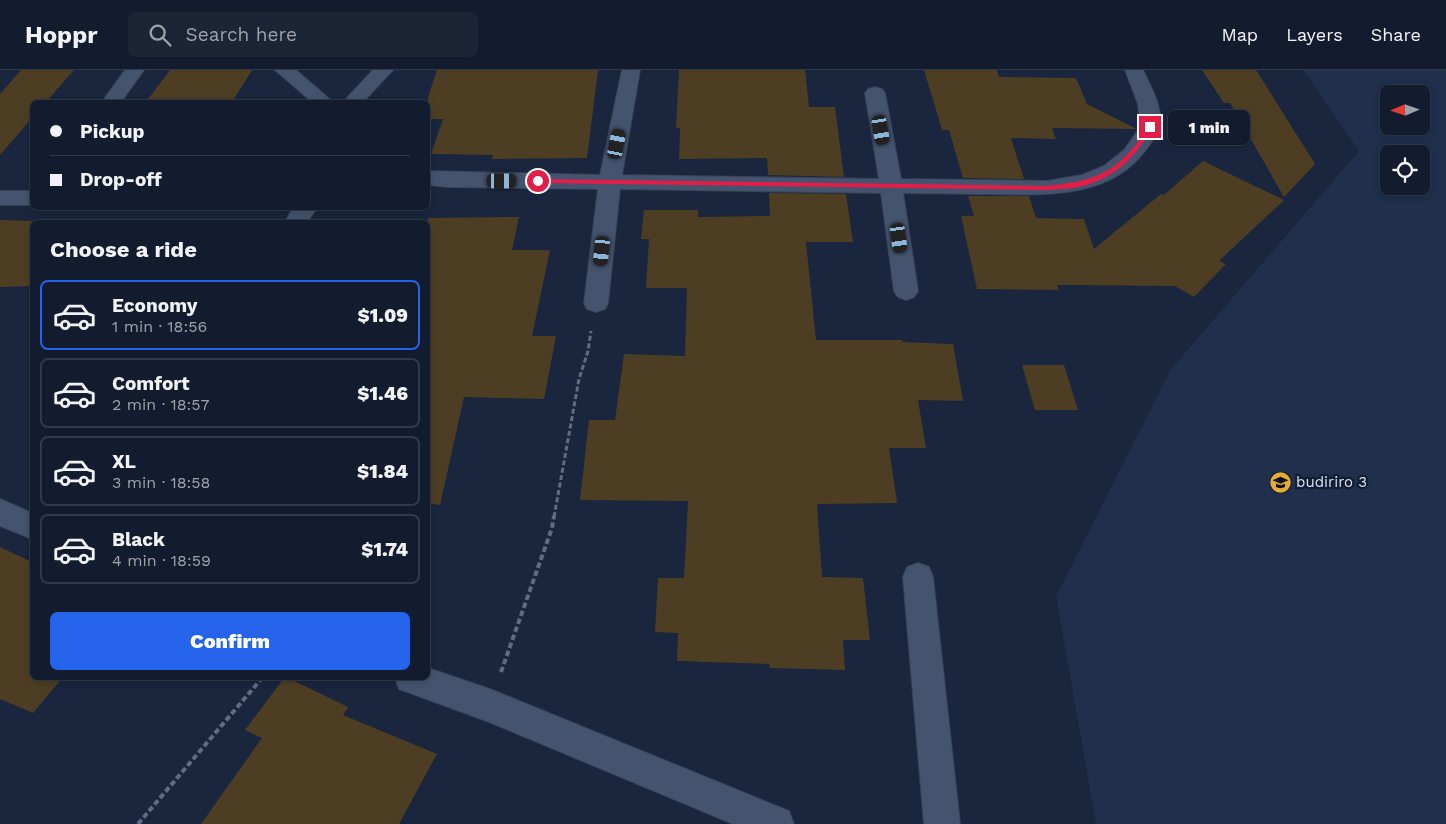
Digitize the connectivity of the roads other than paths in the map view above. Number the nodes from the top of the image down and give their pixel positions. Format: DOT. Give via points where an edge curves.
graph roads {
  1 [pos="135,70"];
  2 [pos="284,70"];
  3 [pos="384,70"];
  4 [pos="631,70"];
  5 [pos="1134,70"];
  6 [pos="875,92"];
  7 [pos="112,100"];
  8 [pos="321,100"];
  9 [pos="354,100"];
  10 [pos="430,178"];
  11 [pos="610,181"];
  12 [pos="891,185"];
  13 [pos="0,198"];
  14 [pos="30,198"];
  15 [pos="304,210"];
  16 [pos="297,220"];
  17 [pos="906,291"];
  18 [pos="596,303"];
  19 [pos="0,512"];
  20 [pos="30,525"];
  21 [pos="918,577"];
  22 [pos="417,680"];
  23 [pos="776,824"];
  24 [pos="942,824"];
  1 -- 7 [label="street"];
  2 -- 8 [label="street"];
  3 -- 9 [label="street"];
  4 -- 11 [label="street"];
  5 -- 12 [label="street" via="1148,104 1150,127 1119,167 1084,184 1047,188"];
  6 -- 12 [label="street"];
  10 -- 11 [label="street"];
  11 -- 12 [label="street"];
  11 -- 18 [label="street"];
  12 -- 17 [label="street"];
  13 -- 14 [label="street"];
  15 -- 16 [label="street"];
  19 -- 20 [label="street"];
  21 -- 24 [label="street"];
  22 -- 23 [label="street" via="490,706"];
}
